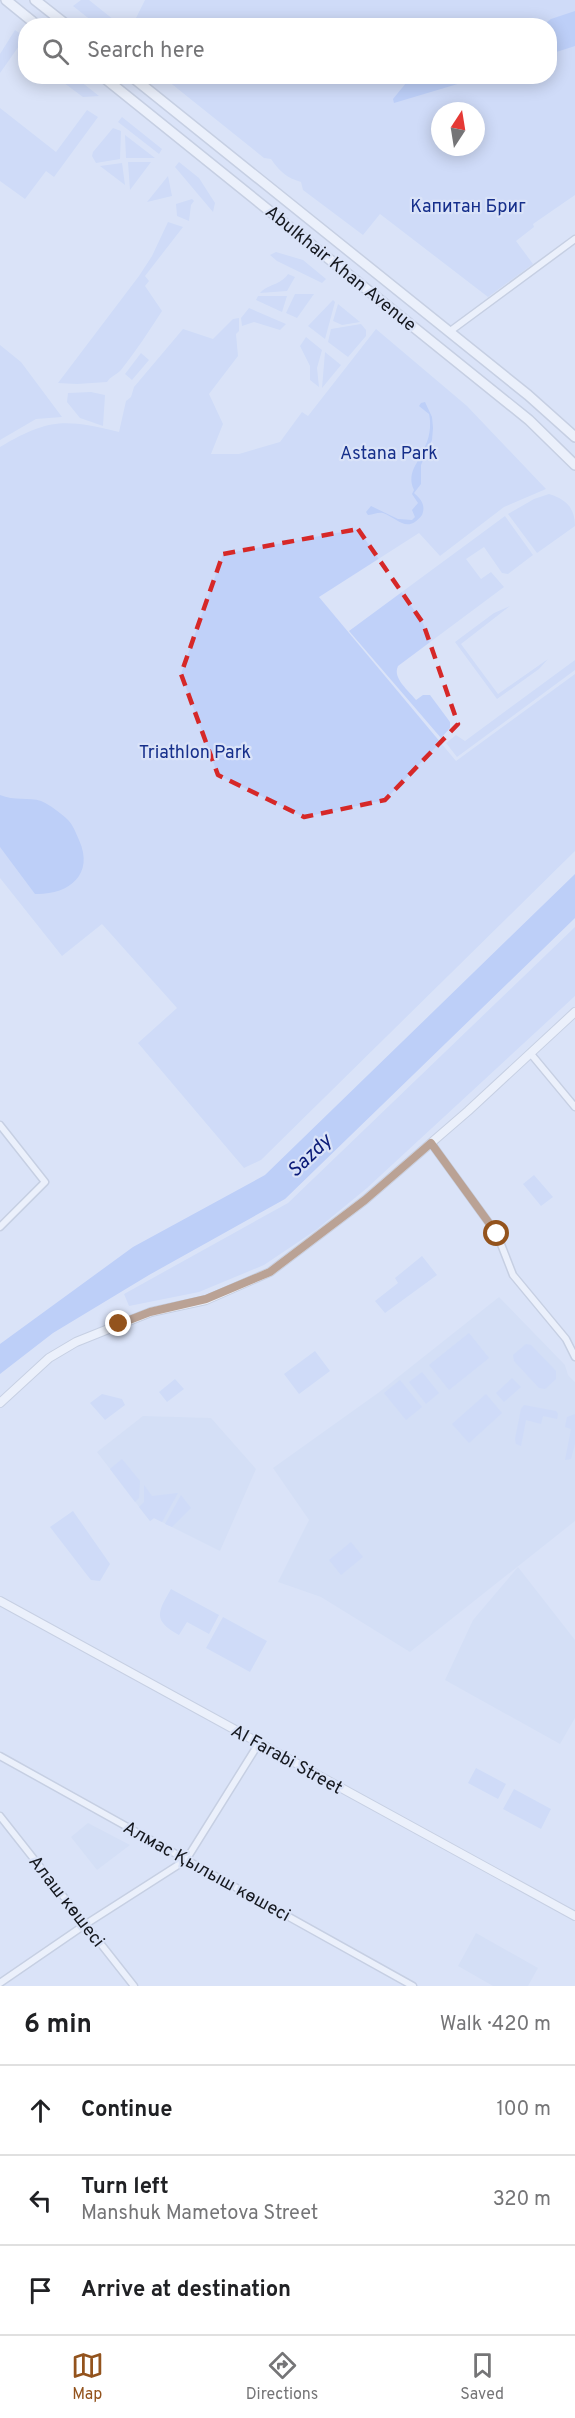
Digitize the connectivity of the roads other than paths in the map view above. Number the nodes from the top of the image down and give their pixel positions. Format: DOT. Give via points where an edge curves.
graph roads {
  1 [pos="6,0"];
  2 [pos="35,0"];
  3 [pos="28,18"];
  4 [pos="58,18"];
  5 [pos="112,84"];
  6 [pos="140,84"];
  7 [pos="145,88"];
  8 [pos="132,100"];
  9 [pos="575,239"];
  10 [pos="449,332"];
  11 [pos="575,437"];
  12 [pos="575,465"];
  13 [pos="575,1012"];
  14 [pos="531,1054"];
  15 [pos="575,1107"];
  16 [pos="0,1125"];
  17 [pos="431,1143"];
  18 [pos="0,1227"];
  19 [pos="575,1357"];
  20 [pos="0,1403"];
  21 [pos="0,1601"];
  22 [pos="259,1743"];
  23 [pos="0,1756"];
  24 [pos="0,1816"];
  25 [pos="186,1860"];
  26 [pos="575,1916"];
  27 [pos="86,1924"];
  28 [pos="0,1983"];
  29 [pos="134,1986"];
  30 [pos="413,1986"];
  1 -- 3 [label="main road"];
  2 -- 4 [label="main road"];
  5 -- 8 [label="main road, Abulkhair Khan Avenue"];
  6 -- 7 [label="main road, Abulkhair Khan Avenue"];
  7 -- 8 [label="main road"];
  7 -- 10 [label="main road, Abulkhair Khan Avenue"];
  8 -- 12 [label="main road, Abulkhair Khan Avenue" via="529,420"];
  9 -- 10 [label="street"];
  10 -- 11 [label="main road, Abulkhair Khan Avenue"];
  13 -- 14 [label="street"];
  14 -- 15 [label="street"];
  14 -- 17 [label="street"];
  16 -- 18 [label="street" via="45,1182"];
  17 -- 19 [label="street" via="497,1234 513,1275 566,1339"];
  17 -- 20 [label="street" via="365,1200 270,1272 206,1299 150,1312 76,1342 49,1358"];
  21 -- 22 [label="street, Al Farabi Street"];
  22 -- 25 [label="street"];
  22 -- 26 [label="street, Al Farabi Street"];
  23 -- 25 [label="street, Алмас Қылыш көшесі"];
  24 -- 27 [label="street, Алаш көшесі"];
  25 -- 27 [label="street"];
  25 -- 30 [label="street, Алмас Қылыш көшесі"];
  27 -- 28 [label="street"];
  27 -- 29 [label="street, Алаш көшесі"];
}
